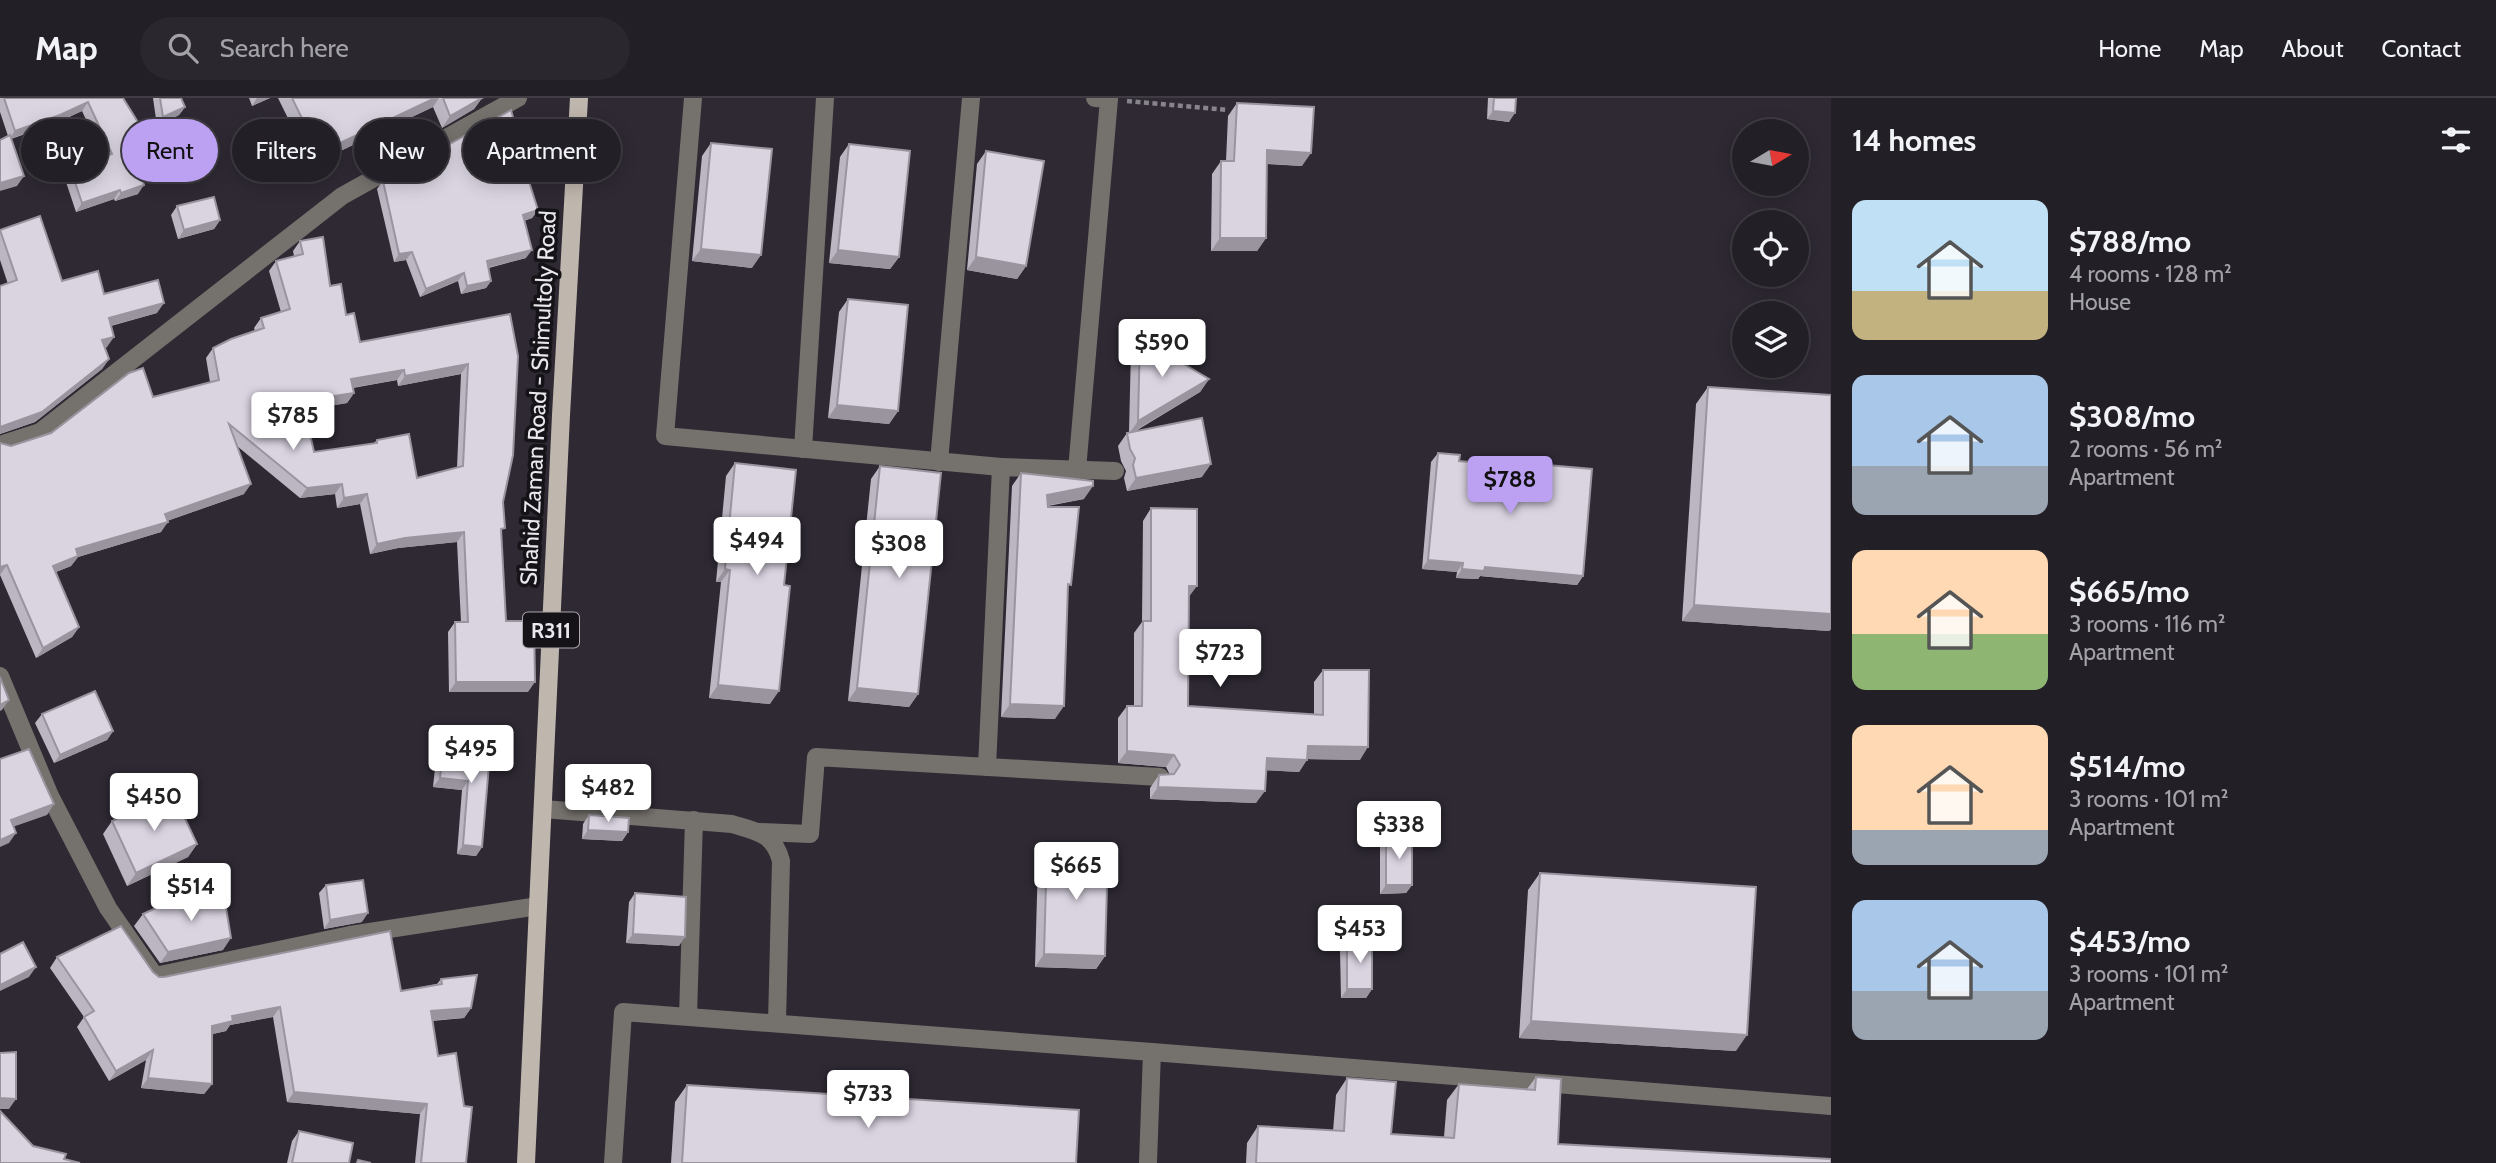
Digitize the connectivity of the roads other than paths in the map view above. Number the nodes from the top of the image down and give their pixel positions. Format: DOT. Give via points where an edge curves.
graph roads {
  1 [pos="519,98"];
  2 [pos="579,98"];
  3 [pos="693,98"];
  4 [pos="825,98"];
  5 [pos="971,98"];
  6 [pos="1102,99"];
  7 [pos="0,446"];
  8 [pos="803,449"];
  9 [pos="939,462"];
  10 [pos="1001,467"];
  11 [pos="1077,470"];
  12 [pos="1115,471"];
  13 [pos="0,676"];
  14 [pos="987,767"];
  15 [pos="1160,777"];
  16 [pos="543,809"];
  17 [pos="694,820"];
  18 [pos="759,832"];
  19 [pos="538,906"];
  20 [pos="688,1016"];
  21 [pos="778,1022"];
  22 [pos="1152,1052"];
  23 [pos="1831,1106"];
  24 [pos="526,1163"];
  25 [pos="613,1163"];
  26 [pos="1148,1163"];
  1 -- 7 [label="street" via="342,196 40,432"];
  2 -- 16 [label="main road, Shahid Zaman Road - Shimultoly Road / R311"];
  3 -- 8 [label="street" via="664,436"];
  4 -- 8 [label="street"];
  5 -- 9 [label="street"];
  6 -- 11 [label="street"];
  8 -- 9 [label="street"];
  9 -- 10 [label="street"];
  10 -- 11 [label="street"];
  10 -- 14 [label="street"];
  11 -- 12 [label="street"];
  13 -- 19 [label="street" via="50,796 108,908 155,976 350,935"];
  14 -- 15 [label="street"];
  14 -- 18 [label="street" via="816,757 810,834"];
  16 -- 17 [label="street"];
  16 -- 19 [label="main road, Shahid Zaman Road - Shimultoly Road / R311"];
  17 -- 18 [label="street"];
  17 -- 20 [label="street"];
  18 -- 21 [label="street" via="772,840 781,861"];
  19 -- 24 [label="main road, Shahid Zaman Road - Shimultoly Road / R311"];
  20 -- 21 [label="street"];
  20 -- 25 [label="street" via="624,1012"];
  21 -- 22 [label="street"];
  22 -- 23 [label="street"];
  22 -- 26 [label="street"];
}
